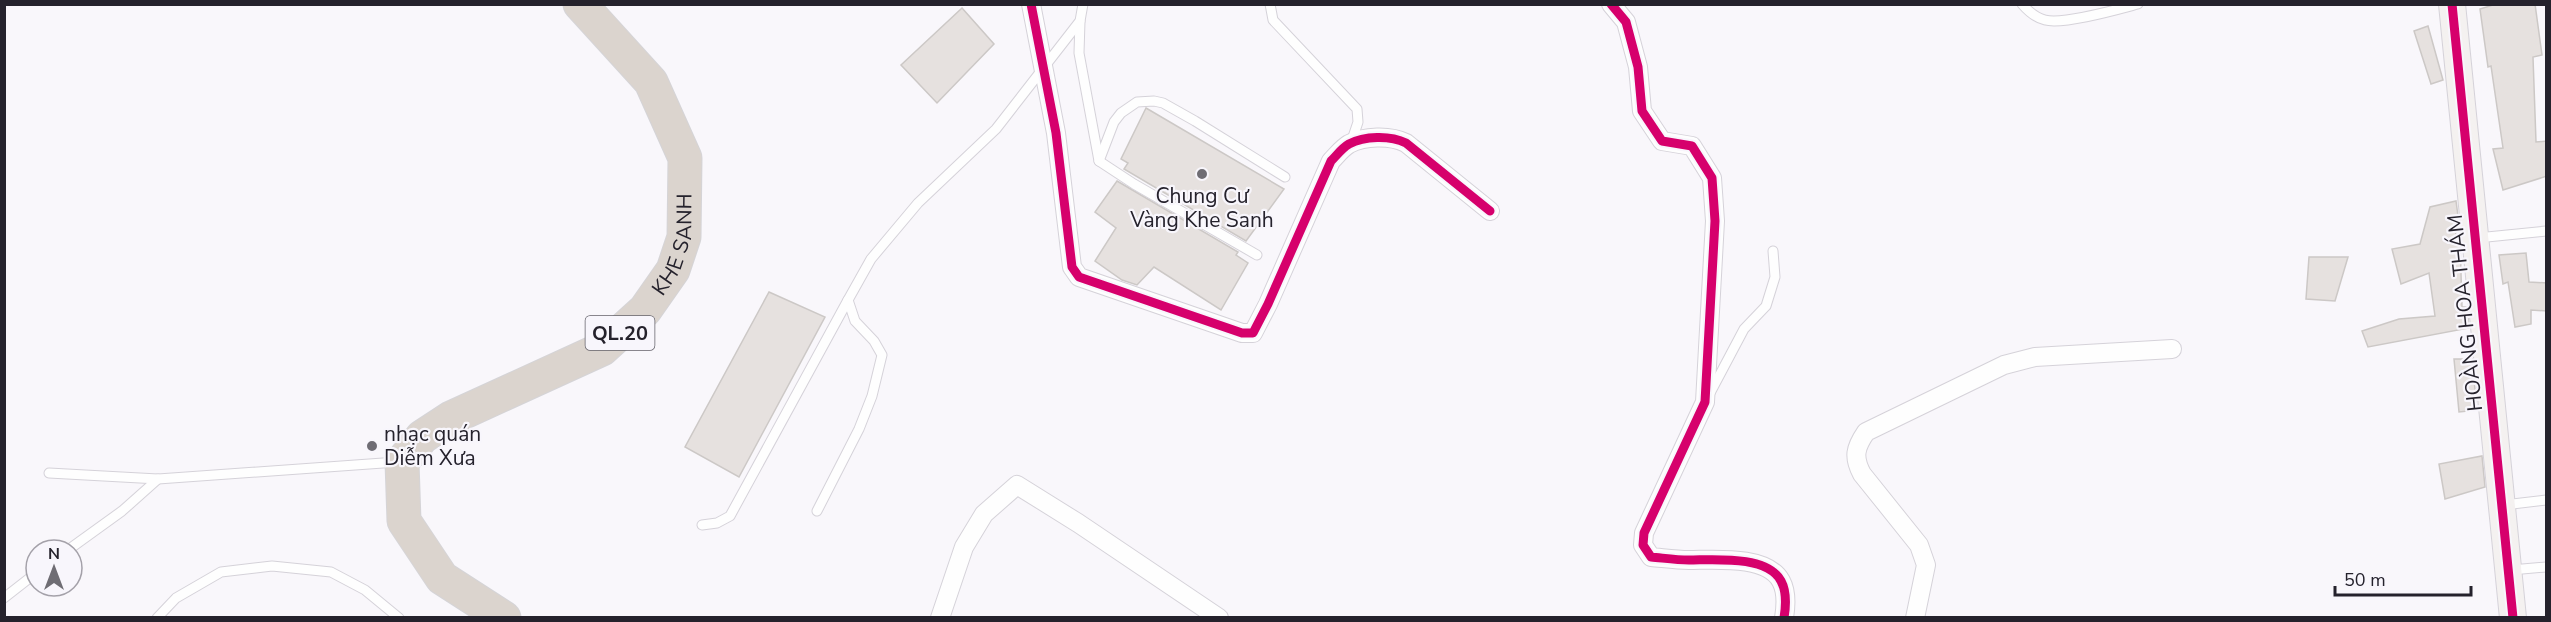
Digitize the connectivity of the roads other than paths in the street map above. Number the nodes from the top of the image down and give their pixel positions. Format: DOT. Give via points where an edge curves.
graph roads {
  1 [pos="580,4"];
  2 [pos="1031,4"];
  3 [pos="1083,4"];
  4 [pos="1270,4"];
  5 [pos="1611,4"];
  6 [pos="2022,4"];
  7 [pos="2138,4"];
  8 [pos="2452,4"];
  9 [pos="1080,21"];
  10 [pos="1043,66"];
  11 [pos="1351,143"];
  12 [pos="1099,160"];
  13 [pos="1285,177"];
  14 [pos="1490,211"];
  15 [pos="2547,231"];
  16 [pos="2475,238"];
  17 [pos="1773,251"];
  18 [pos="1257,255"];
  19 [pos="848,300"];
  20 [pos="2172,349"];
  21 [pos="1705,402"];
  22 [pos="402,462"];
  23 [pos="49,473"];
  24 [pos="158,479"];
  25 [pos="2547,500"];
  26 [pos="2502,506"];
  27 [pos="817,512"];
  28 [pos="702,525"];
  29 [pos="84,539"];
  30 [pos="2547,567"];
  31 [pos="2509,570"];
  32 [pos="24,582"];
  33 [pos="4,598"];
  34 [pos="157,618"];
  35 [pos="399,618"];
  36 [pos="504,618"];
  37 [pos="940,618"];
  38 [pos="1219,618"];
  39 [pos="1784,618"];
  40 [pos="1915,618"];
  41 [pos="2513,618"];
  1 -- 22 [label="highway, KHE SANH / QL.20" via="651,82 685,158 684,237 673,270 645,310 602,349 451,418 422,437"];
  2 -- 10 [label="street"];
  3 -- 9 [label="lane"];
  4 -- 11 [label="lane" via="1274,20 1357,109 1358,122"];
  5 -- 21 [label="street" via="1626,22 1638,67 1642,111 1662,141 1692,146 1712,178 1715,221"];
  6 -- 7 [label="lane" via="2047,21"];
  8 -- 16 [label="street, HOÀNG HOA THÁM"];
  9 -- 10 [label="lane"];
  9 -- 12 [label="lane" via="1078,53"];
  10 -- 11 [label="street" via="1056,133 1072,267 1079,277 1242,333 1252,333 1258,323 1331,161"];
  10 -- 19 [label="lane" via="996,129 918,203 870,259"];
  11 -- 14 [label="street" via="1398,139"];
  12 -- 13 [label="lane" via="1121,113 1137,102 1154,101 1196,121"];
  12 -- 18 [label="lane"];
  15 -- 16 [label="lane"];
  16 -- 26 [label="street, HOÀNG HOA THÁM"];
  17 -- 21 [label="lane" via="1775,277 1766,306 1744,329"];
  19 -- 27 [label="lane" via="855,321 882,355 859,429"];
  19 -- 28 [label="lane" via="730,516"];
  20 -- 40 [label="street" via="2035,357 2004,365 1866,432 1856,446 1856,461 1919,545 1926,566"];
  21 -- 39 [label="street" via="1654,507 1643,545 1651,557 1738,560 1770,568 1781,581 1786,601"];
  22 -- 24 [label="lane"];
  22 -- 36 [label="highway" via="404,521 442,578"];
  23 -- 24 [label="lane"];
  24 -- 29 [label="lane" via="122,512"];
  25 -- 26 [label="lane"];
  26 -- 31 [label="street, HOÀNG HOA THÁM"];
  30 -- 31 [label="lane"];
  31 -- 41 [label="street, HOÀNG HOA THÁM"];
  32 -- 33 [label="lane"];
  34 -- 35 [label="lane" via="176,598 221,572 272,566 331,572 365,590"];
  37 -- 38 [label="street" via="964,547 984,514 1017,485"];
}
